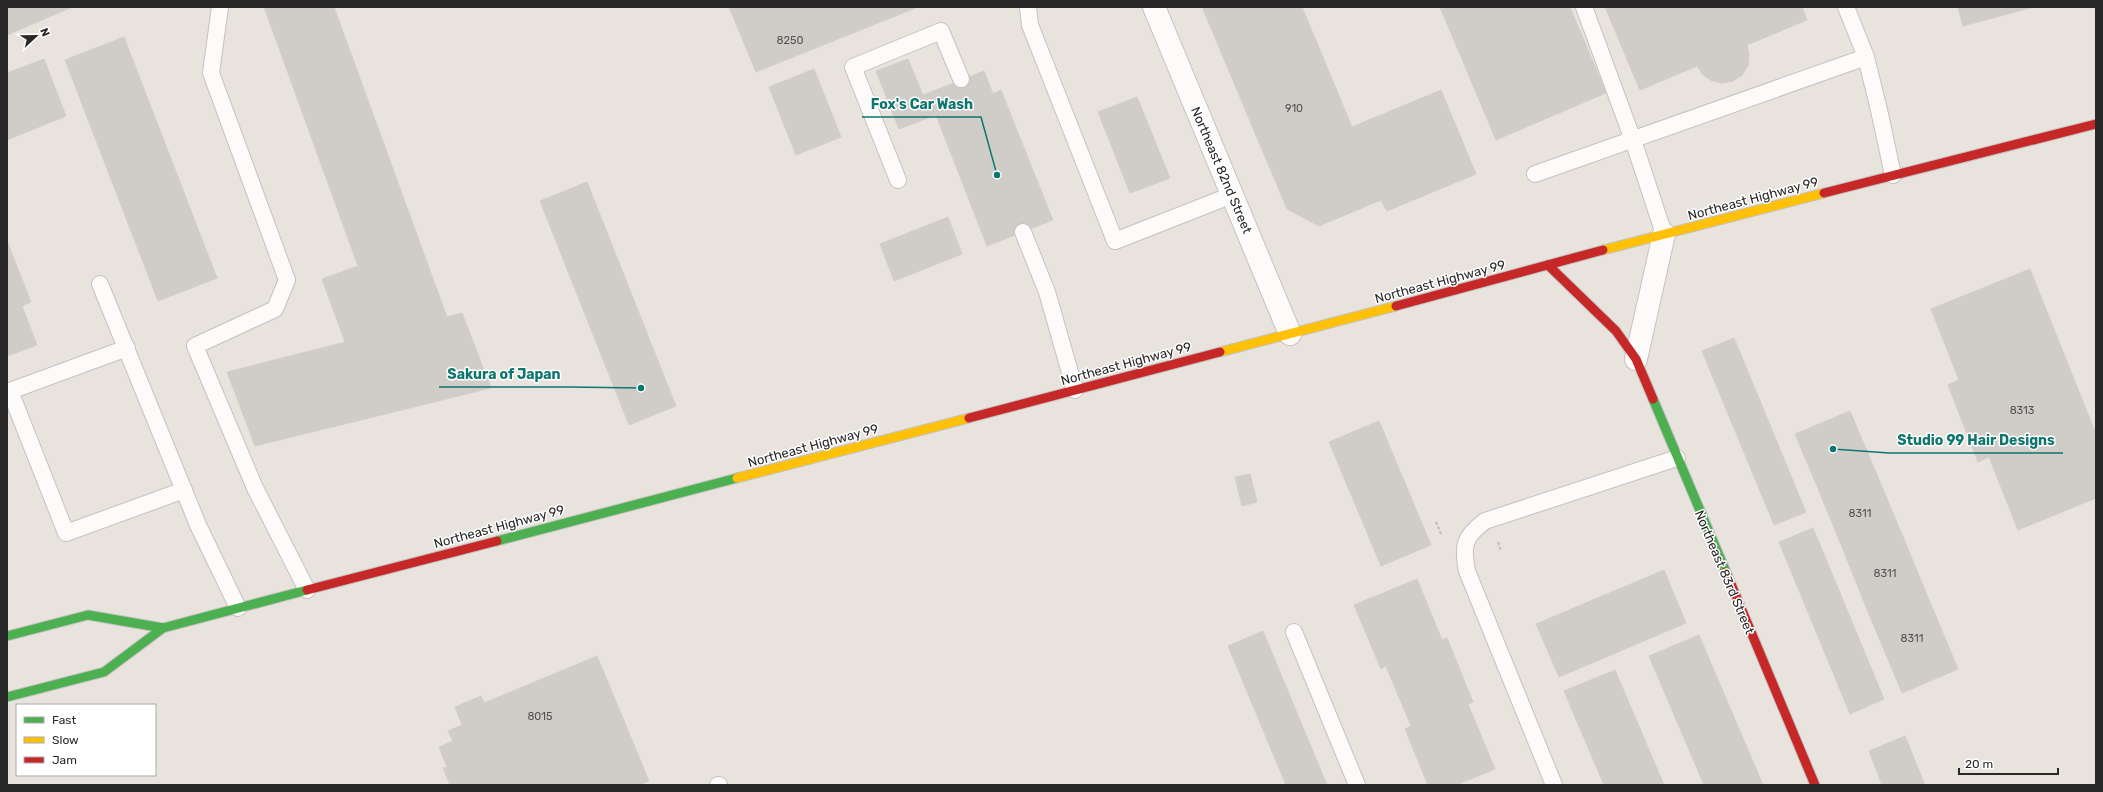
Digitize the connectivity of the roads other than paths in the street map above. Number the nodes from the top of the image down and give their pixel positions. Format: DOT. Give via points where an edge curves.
graph roads {
  1 [pos="220,7"];
  2 [pos="1028,7"];
  3 [pos="1154,7"];
  4 [pos="1584,7"];
  5 [pos="1846,7"];
  6 [pos="1866,57"];
  7 [pos="961,79"];
  8 [pos="2096,124"];
  9 [pos="1633,140"];
  10 [pos="1535,174"];
  11 [pos="1892,175"];
  12 [pos="898,180"];
  13 [pos="1232,194"];
  14 [pos="1023,232"];
  15 [pos="1664,234"];
  16 [pos="1548,265"];
  17 [pos="100,284"];
  18 [pos="1290,334"];
  19 [pos="127,348"];
  20 [pos="1636,360"];
  21 [pos="1075,390"];
  22 [pos="1677,458"];
  23 [pos="184,490"];
  24 [pos="307,590"];
  25 [pos="238,608"];
  26 [pos="164,628"];
  27 [pos="1294,632"];
  28 [pos="7,636"];
  29 [pos="7,697"];
  30 [pos="1357,785"];
  31 [pos="1554,785"];
  32 [pos="1815,785"];
  1 -- 24 [label="lane" via="211,73 287,280 275,309 195,346 255,488"];
  2 -- 13 [label="lane" via="1030,25 1115,241"];
  3 -- 13 [label="street, Northeast 82nd Street"];
  4 -- 9 [label="lane"];
  5 -- 6 [label="lane"];
  6 -- 9 [label="lane"];
  6 -- 11 [label="lane"];
  7 -- 12 [label="lane" via="941,31 852,67"];
  8 -- 11 [label="main road, Northeast Highway 99"];
  9 -- 10 [label="lane"];
  9 -- 15 [label="lane"];
  11 -- 15 [label="main road, Northeast Highway 99"];
  13 -- 18 [label="street, Northeast 82nd Street"];
  14 -- 21 [label="lane" via="1047,292"];
  15 -- 16 [label="main road, Northeast Highway 99"];
  15 -- 20 [label="street"];
  16 -- 18 [label="main road, Northeast Highway 99"];
  16 -- 20 [label="main road, Northeast 83rd Street" via="1616,330"];
  17 -- 19 [label="lane"];
  18 -- 21 [label="main road, Northeast Highway 99"];
  19 -- 23 [label="lane"];
  19 -- 23 [label="lane" via="10,391 66,533"];
  20 -- 22 [label="main road, Northeast 83rd Street"];
  21 -- 24 [label="main road, Northeast Highway 99"];
  22 -- 31 [label="lane" via="1485,521 1471,532 1466,543 1464,557 1467,571"];
  22 -- 32 [label="main road, Northeast 83rd Street"];
  23 -- 25 [label="lane"];
  24 -- 25 [label="main road, Northeast Highway 99"];
  25 -- 26 [label="main road, Northeast Highway 99"];
  26 -- 28 [label="main road, Northeast Highway 99" via="88,615"];
  26 -- 29 [label="main road, Northeast Highway 99" via="104,672"];
  27 -- 30 [label="lane"];
}
